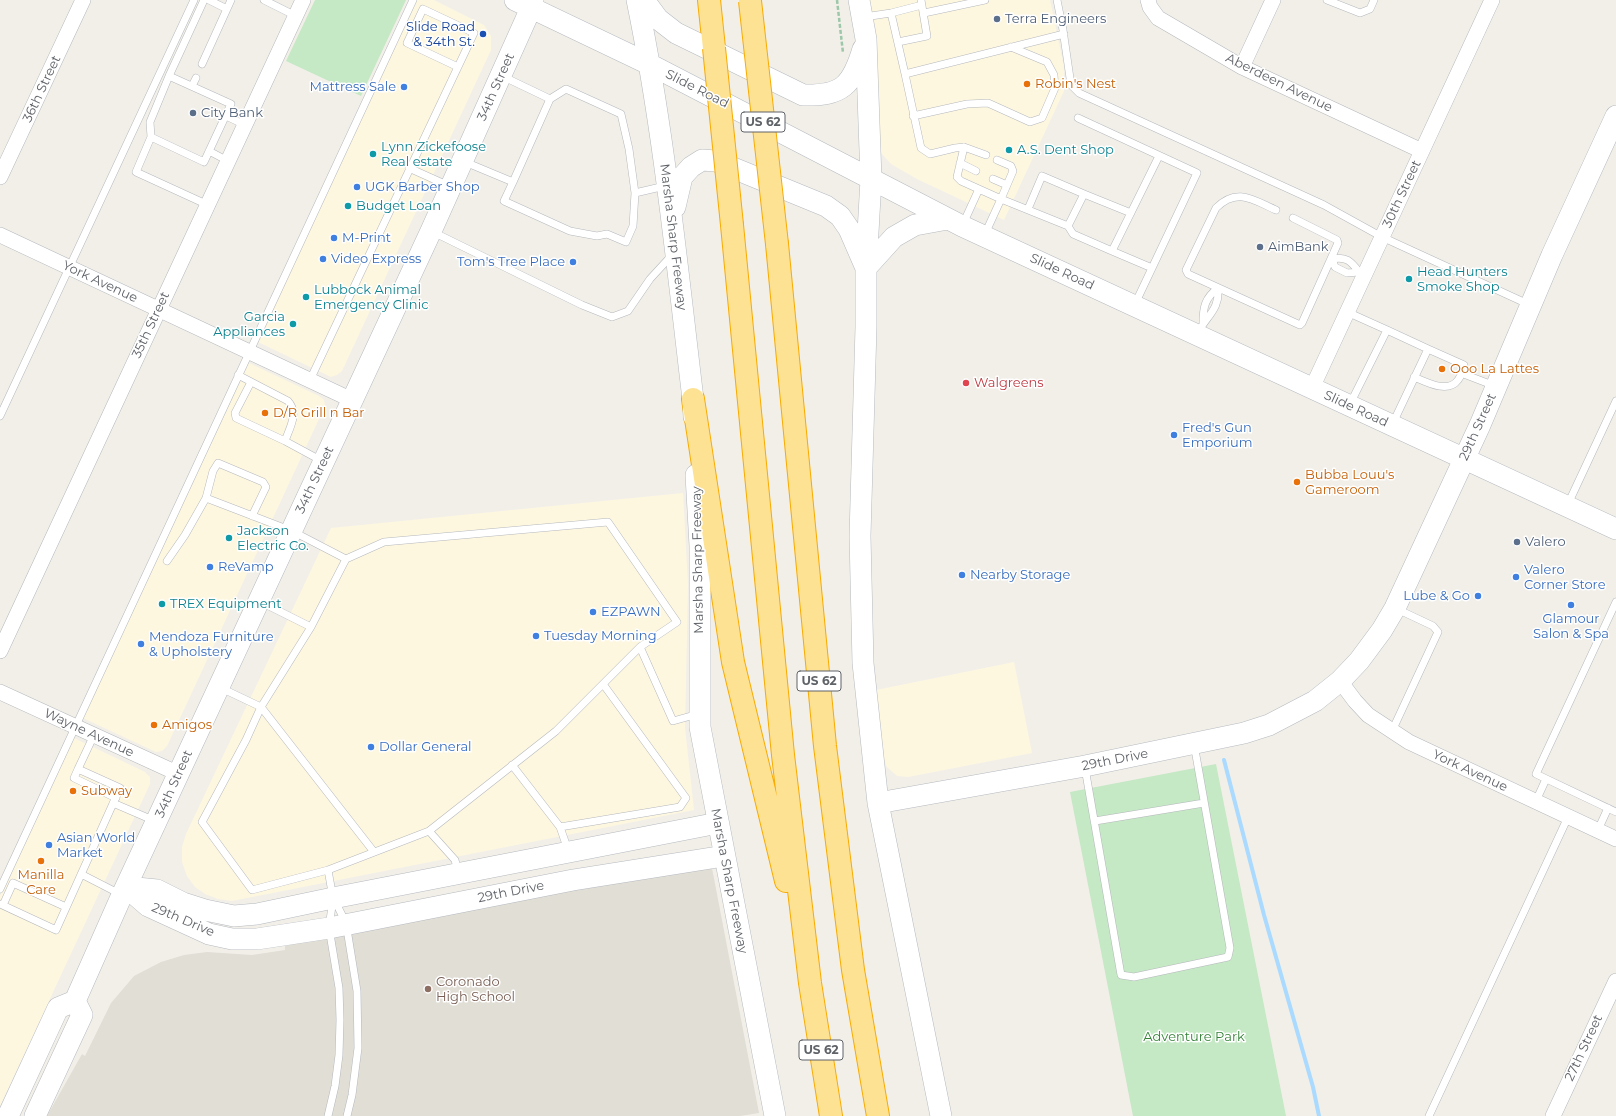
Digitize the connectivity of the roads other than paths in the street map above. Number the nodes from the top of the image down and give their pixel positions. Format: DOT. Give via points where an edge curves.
graph roads {
  1 [pos="83,0"];
  2 [pos="194,0"];
  3 [pos="204,0"];
  4 [pos="209,0"];
  5 [pos="231,0"];
  6 [pos="264,0"];
  7 [pos="303,0"];
  8 [pos="413,0"];
  9 [pos="637,0"];
  10 [pos="644,0"];
  11 [pos="709,0"];
  12 [pos="749,0"];
  13 [pos="985,0"];
  14 [pos="1057,0"];
  15 [pos="1148,0"];
  16 [pos="1273,0"];
  17 [pos="1328,0"];
  18 [pos="1374,0"];
  19 [pos="1492,0"];
  20 [pos="527,2"];
  21 [pos="922,3"];
  22 [pos="227,9"];
  23 [pos="861,9"];
  24 [pos="891,13"];
  25 [pos="924,13"];
  26 [pos="296,16"];
  27 [pos="1064,34"];
  28 [pos="866,39"];
  29 [pos="898,42"];
  30 [pos="1011,47"];
  31 [pos="202,64"];
  32 [pos="650,65"];
  33 [pos="1242,66"];
  34 [pos="458,67"];
  35 [pos="905,74"];
  36 [pos="169,76"];
  37 [pos="501,76"];
  38 [pos="196,78"];
  39 [pos="192,86"];
  40 [pos="550,100"];
  41 [pos="226,116"];
  42 [pos="913,116"];
  43 [pos="1616,116"];
  44 [pos="1078,118"];
  45 [pos="245,125"];
  46 [pos="151,137"];
  47 [pos="964,147"];
  48 [pos="209,151"];
  49 [pos="1422,151"];
  50 [pos="986,155"];
  51 [pos="1159,156"];
  52 [pos="228,160"];
  53 [pos="997,160"];
  54 [pos="463,161"];
  55 [pos="960,164"];
  56 [pos="409,168"];
  57 [pos="976,171"];
  58 [pos="0,177"];
  59 [pos="993,178"];
  60 [pos="871,179"];
  61 [pos="513,182"];
  62 [pos="667,185"];
  63 [pos="1007,185"];
  64 [pos="451,187"];
  65 [pos="979,189"];
  66 [pos="635,193"];
  67 [pos="1084,194"];
  68 [pos="1001,199"];
  69 [pos="208,205"];
  70 [pos="1028,209"];
  71 [pos="1276,210"];
  72 [pos="1131,213"];
  73 [pos="1293,218"];
  74 [pos="672,221"];
  75 [pos="955,222"];
  76 [pos="1068,226"];
  77 [pos="431,230"];
  78 [pos="0,236"];
  79 [pos="984,236"];
  80 [pos="1382,237"];
  81 [pos="676,251"];
  82 [pos="1112,251"];
  83 [pos="1332,259"];
  84 [pos="69,268"];
  85 [pos="866,268"];
  86 [pos="1152,268"];
  87 [pos="1362,273"];
  88 [pos="1218,288"];
  89 [pos="1134,306"];
  90 [pos="1530,306"];
  91 [pos="159,310"];
  92 [pos="1347,312"];
  93 [pos="1200,329"];
  94 [pos="1387,330"];
  95 [pos="1428,350"];
  96 [pos="249,352"];
  97 [pos="1462,373"];
  98 [pos="238,375"];
  99 [pos="1414,378"];
  100 [pos="310,380"];
  101 [pos="251,382"];
  102 [pos="1496,387"];
  103 [pos="1312,388"];
  104 [pos="693,399"];
  105 [pos="352,400"];
  106 [pos="1616,401"];
  107 [pos="1350,406"];
  108 [pos="0,416"];
  109 [pos="1392,425"];
  110 [pos="285,441"];
  111 [pos="1464,458"];
  112 [pos="324,462"];
  113 [pos="206,498"];
  114 [pos="1567,506"];
  115 [pos="252,516"];
  116 [pos="1616,529"];
  117 [pos="292,531"];
  118 [pos="346,559"];
  119 [pos="167,561"];
  120 [pos="259,601"];
  121 [pos="1616,602"];
  122 [pos="1395,608"];
  123 [pos="311,627"];
  124 [pos="640,647"];
  125 [pos="0,651"];
  126 [pos="1340,682"];
  127 [pos="604,684"];
  128 [pos="219,688"];
  129 [pos="0,692"];
  130 [pos="261,707"];
  131 [pos="700,713"];
  132 [pos="76,726"];
  133 [pos="1392,732"];
  134 [pos="94,735"];
  135 [pos="1194,744"];
  136 [pos="512,765"];
  137 [pos="1085,766"];
  138 [pos="179,774"];
  139 [pos="1546,779"];
  140 [pos="115,800"];
  141 [pos="1536,801"];
  142 [pos="878,803"];
  143 [pos="1204,803"];
  144 [pos="1608,808"];
  145 [pos="1616,812"];
  146 [pos="1568,817"];
  147 [pos="1095,821"];
  148 [pos="157,822"];
  149 [pos="718,822"];
  150 [pos="560,827"];
  151 [pos="1598,830"];
  152 [pos="429,831"];
  153 [pos="1616,839"];
  154 [pos="568,851"];
  155 [pos="374,852"];
  156 [pos="724,856"];
  157 [pos="328,870"];
  158 [pos="81,874"];
  159 [pos="458,874"];
  160 [pos="573,880"];
  161 [pos="0,889"];
  162 [pos="124,891"];
  163 [pos="333,898"];
  164 [pos="1,905"];
  165 [pos="66,907"];
  166 [pos="338,926"];
  167 [pos="1616,981"];
  168 [pos="810,983"];
  169 [pos="75,1002"];
  170 [pos="8,1116"];
  171 [pos="35,1116"];
  172 [pos="328,1116"];
  173 [pos="347,1116"];
  174 [pos="775,1116"];
  175 [pos="831,1116"];
  176 [pos="878,1116"];
  177 [pos="941,1116"];
  178 [pos="1429,1116"];
  179 [pos="1553,1116"];
  1 -- 58 [label="street, 36th Street"];
  2 -- 84 [label="lane"];
  3 -- 36 [label="lane"];
  4 -- 22 [label="lane"];
  5 -- 22 [label="lane"];
  6 -- 26 [label="lane"];
  7 -- 26 [label="street, 35th Street"];
  8 -- 96 [label="lane"];
  9 -- 32 [label="main road, Marsha Sharp Freeway"];
  10 -- 28 [label="main road" via="658,20 676,33 803,95 820,95 839,90 850,81"];
  11 -- 168 [label="highway, US 62, bridge" via="780,732"];
  12 -- 176 [label="highway, US 62, bridge" via="777,244 825,746 853,970"];
  13 -- 25 [label="lane"];
  14 -- 27 [label="lane"];
  15 -- 33 [label="street, Aberdeen Avenue" via="1158,18"];
  16 -- 33 [label="street"];
  17 -- 18 [label="lane" via="1360,13 1370,9"];
  19 -- 49 [label="street, 30th Street"];
  20 -- 32 [label="main road, Slide Road"];
  20 -- 37 [label="main road, 34th Street"];
  21 -- 24 [label="lane"];
  21 -- 25 [label="lane"];
  22 -- 31 [label="lane"];
  23 -- 24 [label="lane"];
  23 -- 28 [label="main road"];
  24 -- 29 [label="lane"];
  25 -- 29 [label="lane" via="927,36"];
  26 -- 45 [label="street, 35th Street"];
  27 -- 30 [label="lane"];
  27 -- 80 [label="lane" via="1071,85 1080,93 1324,205"];
  28 -- 60 [label="main road"];
  29 -- 35 [label="lane"];
  30 -- 35 [label="lane"];
  30 -- 42 [label="lane" via="1047,62 1054,75 1055,88 1042,118 1030,122 988,103 967,104"];
  32 -- 60 [label="main road, Slide Road"];
  32 -- 62 [label="main road, Marsha Sharp Freeway"];
  33 -- 49 [label="street, Aberdeen Avenue"];
  34 -- 34 [label="lane" via="407,43 423,9 474,33"];
  34 -- 56 [label="lane"];
  35 -- 42 [label="lane"];
  36 -- 39 [label="lane"];
  36 -- 46 [label="lane" via="150,122"];
  37 -- 40 [label="lane"];
  37 -- 54 [label="main road, 34th Street"];
  38 -- 39 [label="lane"];
  39 -- 41 [label="lane" via="231,104"];
  40 -- 61 [label="lane"];
  40 -- 66 [label="lane" via="566,89 621,114"];
  41 -- 45 [label="lane"];
  41 -- 48 [label="lane"];
  42 -- 47 [label="lane" via="921,148 930,154"];
  43 -- 90 [label="main road, 29th Street"];
  44 -- 51 [label="lane"];
  45 -- 52 [label="street, 35th Street"];
  46 -- 48 [label="lane" via="204,162"];
  46 -- 69 [label="lane" via="136,172"];
  47 -- 50 [label="lane"];
  47 -- 55 [label="lane"];
  48 -- 52 [label="lane"];
  49 -- 80 [label="street, 30th Street"];
  51 -- 72 [label="lane"];
  51 -- 86 [label="lane" via="1197,173"];
  52 -- 69 [label="street, 35th Street"];
  53 -- 63 [label="lane" via="1011,166 1013,171"];
  54 -- 61 [label="lane"];
  54 -- 64 [label="main road, 34th Street"];
  55 -- 57 [label="lane"];
  55 -- 65 [label="lane" via="957,177"];
  56 -- 64 [label="lane"];
  56 -- 100 [label="lane"];
  59 -- 63 [label="lane"];
  60 -- 75 [label="main road, Slide Road"];
  60 -- 85 [label="main road"];
  61 -- 66 [label="lane" via="504,201 570,231 597,236 607,234 626,242 633,226"];
  62 -- 66 [label="lane"];
  62 -- 74 [label="main road, Marsha Sharp Freeway"];
  63 -- 68 [label="lane"];
  64 -- 77 [label="main road, 34th Street"];
  65 -- 68 [label="lane"];
  65 -- 75 [label="lane"];
  67 -- 70 [label="lane" via="1042,176"];
  67 -- 72 [label="lane"];
  67 -- 76 [label="lane"];
  68 -- 70 [label="lane"];
  68 -- 79 [label="lane"];
  69 -- 91 [label="street, 35th Street"];
  70 -- 76 [label="lane"];
  71 -- 88 [label="lane" via="1240,196 1228,199 1216,208 1186,270 1188,274"];
  72 -- 82 [label="lane"];
  73 -- 83 [label="lane" via="1337,240 1338,246"];
  74 -- 81 [label="main road, Marsha Sharp Freeway"];
  74 -- 85 [label="main road" via="682,177 702,160 716,161 840,216 849,229"];
  75 -- 79 [label="main road, Slide Road"];
  75 -- 85 [label="main road" via="915,225 894,237"];
  76 -- 82 [label="lane" via="1073,234"];
  77 -- 81 [label="lane" via="582,305 612,317 628,311 650,279"];
  77 -- 105 [label="main road, 34th Street"];
  78 -- 84 [label="street, York Avenue"];
  79 -- 89 [label="main road, Slide Road"];
  80 -- 87 [label="street, 30th Street"];
  80 -- 90 [label="lane"];
  81 -- 104 [label="main road, Marsha Sharp Freeway"];
  82 -- 86 [label="lane"];
  83 -- 87 [label="lane" via="1340,257 1352,262"];
  83 -- 87 [label="lane" via="1335,267 1346,273"];
  83 -- 88 [label="lane" via="1300,325"];
  84 -- 91 [label="street, York Avenue"];
  84 -- 108 [label="lane"];
  85 -- 142 [label="main road" via="860,536 863,663"];
  86 -- 89 [label="lane"];
  87 -- 92 [label="street, 30th Street"];
  88 -- 93 [label="lane" via="1219,298"];
  89 -- 93 [label="main road, Slide Road"];
  90 -- 102 [label="main road, 29th Street"];
  91 -- 96 [label="street, York Avenue"];
  91 -- 125 [label="street, 35th Street"];
  92 -- 94 [label="lane"];
  92 -- 103 [label="street, 30th Street"];
  93 -- 103 [label="main road, Slide Road"];
  94 -- 95 [label="lane"];
  94 -- 107 [label="lane"];
  95 -- 97 [label="lane" via="1464,365"];
  95 -- 99 [label="lane"];
  96 -- 98 [label="lane"];
  96 -- 100 [label="street, York Avenue"];
  97 -- 99 [label="lane" via="1454,384 1445,386 1433,385"];
  97 -- 102 [label="lane"];
  98 -- 101 [label="lane"];
  98 -- 132 [label="lane"];
  99 -- 109 [label="lane"];
  100 -- 105 [label="street, York Avenue"];
  101 -- 110 [label="lane" via="288,401 292,406 294,418"];
  101 -- 110 [label="lane" via="235,413 236,418"];
  102 -- 111 [label="main road, 29th Street"];
  103 -- 107 [label="main road, Slide Road"];
  104 -- 131 [label="main road, Marsha Sharp Freeway" via="700,546"];
  104 -- 168 [label="highway" via="733,662"];
  105 -- 112 [label="main road, 34th Street"];
  106 -- 114 [label="lane"];
  107 -- 109 [label="main road, Slide Road"];
  109 -- 111 [label="main road, Slide Road"];
  110 -- 112 [label="lane"];
  111 -- 114 [label="main road, Slide Road"];
  111 -- 122 [label="main road, 29th Street"];
  112 -- 117 [label="main road, 34th Street"];
  113 -- 115 [label="lane"];
  113 -- 115 [label="lane" via="213,471 218,463 263,482 266,487"];
  113 -- 119 [label="lane"];
  114 -- 116 [label="main road, Slide Road"];
  115 -- 117 [label="lane"];
  117 -- 118 [label="lane"];
  117 -- 120 [label="main road, 34th Street"];
  118 -- 123 [label="lane"];
  118 -- 124 [label="lane" via="384,542 608,522 677,622"];
  120 -- 123 [label="lane"];
  120 -- 128 [label="main road, 34th Street"];
  121 -- 139 [label="lane" via="1536,774"];
  122 -- 126 [label="main road, 29th Street" via="1372,646"];
  122 -- 133 [label="lane" via="1433,626 1438,632"];
  123 -- 130 [label="lane"];
  124 -- 127 [label="lane"];
  124 -- 131 [label="lane" via="673,721"];
  126 -- 133 [label="street, York Avenue" via="1368,715"];
  126 -- 135 [label="main road, 29th Drive" via="1315,701 1269,725"];
  127 -- 136 [label="lane" via="556,731"];
  127 -- 150 [label="lane" via="686,798 680,807"];
  128 -- 130 [label="lane"];
  128 -- 138 [label="main road, 34th Street"];
  129 -- 132 [label="street, Wayne Avenue"];
  130 -- 155 [label="lane"];
  130 -- 157 [label="lane" via="202,822 252,890"];
  131 -- 149 [label="main road, Marsha Sharp Freeway" via="700,727"];
  132 -- 134 [label="street, Wayne Avenue"];
  132 -- 161 [label="lane"];
  133 -- 141 [label="street, York Avenue"];
  134 -- 138 [label="street, Wayne Avenue"];
  134 -- 140 [label="lane" via="78,768 120,788"];
  135 -- 137 [label="main road, 29th Drive"];
  135 -- 143 [label="lane"];
  136 -- 150 [label="lane"];
  136 -- 152 [label="lane"];
  137 -- 142 [label="main road, 29th Drive"];
  137 -- 147 [label="lane"];
  138 -- 148 [label="main road, 34th Street"];
  139 -- 141 [label="lane"];
  139 -- 144 [label="lane"];
  140 -- 148 [label="lane"];
  140 -- 158 [label="lane"];
  141 -- 146 [label="street, York Avenue"];
  142 -- 177 [label="main road"];
  143 -- 147 [label="lane"];
  143 -- 147 [label="lane" via="1230,948 1228,957 1134,976 1121,976"];
  144 -- 145 [label="lane"];
  144 -- 151 [label="lane"];
  146 -- 151 [label="street, York Avenue"];
  146 -- 178 [label="lane"];
  148 -- 162 [label="main road, 34th Street"];
  149 -- 154 [label="main road, 29th Drive"];
  149 -- 156 [label="main road, Marsha Sharp Freeway"];
  150 -- 154 [label="lane"];
  151 -- 153 [label="street, York Avenue"];
  152 -- 155 [label="lane"];
  152 -- 159 [label="lane" via="455,860"];
  154 -- 159 [label="main road, 29th Drive"];
  154 -- 160 [label="main road"];
  155 -- 157 [label="lane"];
  156 -- 160 [label="main road, 29th Drive"];
  156 -- 174 [label="main road, Marsha Sharp Freeway"];
  157 -- 163 [label="lane"];
  158 -- 162 [label="lane"];
  158 -- 165 [label="lane"];
  159 -- 163 [label="main road, 29th Drive"];
  160 -- 166 [label="main road, 29th Drive"];
  162 -- 163 [label="main road, 29th Drive" via="157,890 183,903 234,916 257,914"];
  162 -- 166 [label="main road, 29th Drive" via="148,906 209,934 232,939 277,937"];
  162 -- 169 [label="main road, 34th Street"];
  163 -- 166 [label="lane"];
  163 -- 166 [label="lane"];
  164 -- 165 [label="lane" via="13,883"];
  164 -- 165 [label="lane" via="56,930"];
  166 -- 172 [label="lane" via="340,1038 335,1086"];
  166 -- 173 [label="lane" via="356,979 358,1033 355,1075"];
  167 -- 179 [label="street, 27th Street"];
  168 -- 175 [label="highway, US 62"];
  169 -- 170 [label="main road" via="58,1008"];
  169 -- 171 [label="main road" via="82,1015"];
}
